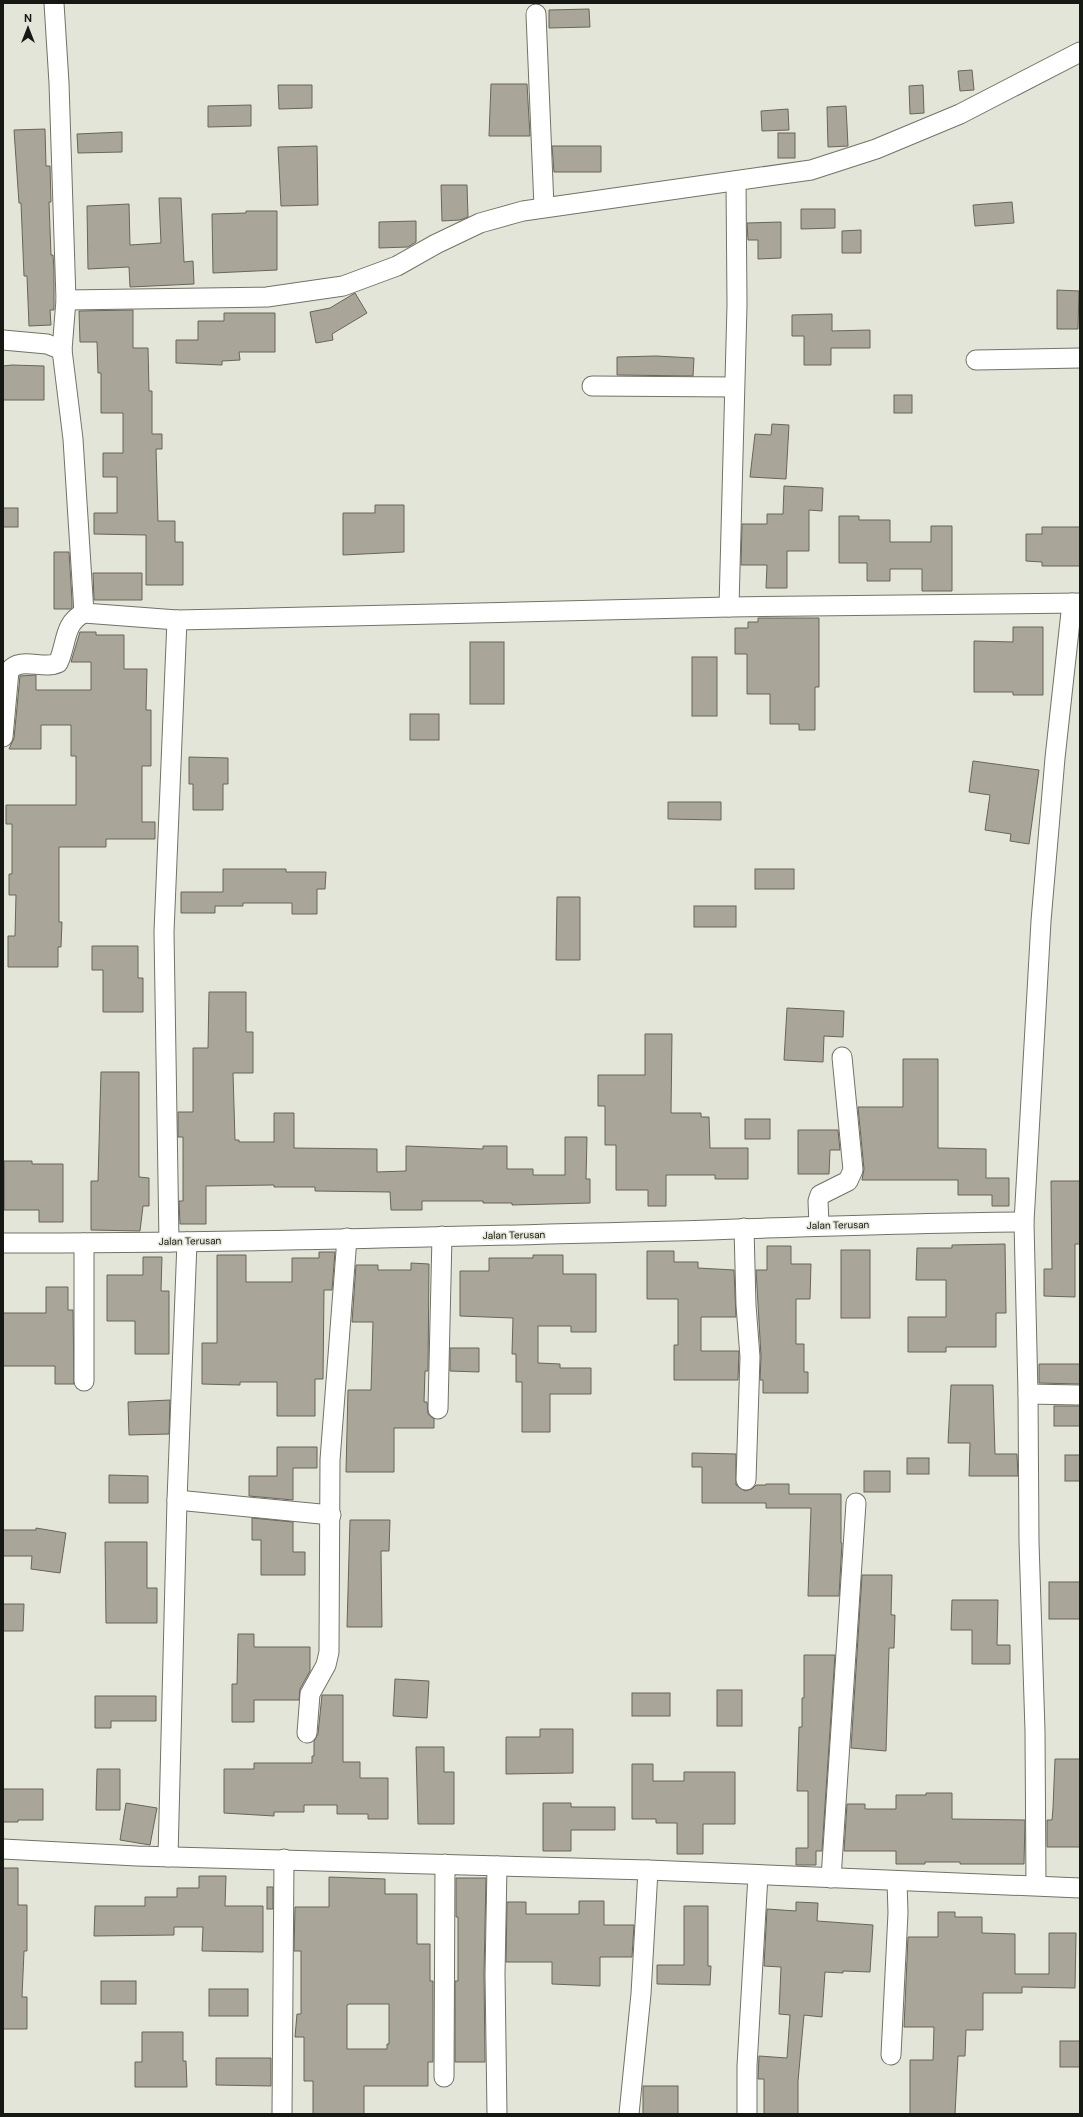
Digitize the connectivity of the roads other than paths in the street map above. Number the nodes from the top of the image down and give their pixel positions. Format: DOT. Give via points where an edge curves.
graph roads {
  1 [pos="54,3"];
  2 [pos="536,14"];
  3 [pos="1080,52"];
  4 [pos="736,193"];
  5 [pos="544,208"];
  6 [pos="66,300"];
  7 [pos="3,340"];
  8 [pos="62,350"];
  9 [pos="1080,358"];
  10 [pos="976,360"];
  11 [pos="592,386"];
  12 [pos="734,387"];
  13 [pos="1076,603"];
  14 [pos="729,607"];
  15 [pos="84,613"];
  16 [pos="177,620"];
  17 [pos="3,737"];
  18 [pos="842,1057"];
  19 [pos="1024,1222"];
  20 [pos="819,1225"];
  21 [pos="744,1228"];
  22 [pos="442,1236"];
  23 [pos="347,1238"];
  24 [pos="169,1242"];
  25 [pos="188,1242"];
  26 [pos="3,1243"];
  27 [pos="84,1243"];
  28 [pos="84,1381"];
  29 [pos="1028,1394"];
  30 [pos="1080,1395"];
  31 [pos="438,1409"];
  32 [pos="746,1480"];
  33 [pos="177,1500"];
  34 [pos="856,1503"];
  35 [pos="330,1515"];
  36 [pos="307,1733"];
  37 [pos="3,1849"];
  38 [pos="168,1857"];
  39 [pos="284,1859"];
  40 [pos="445,1864"];
  41 [pos="497,1866"];
  42 [pos="648,1870"];
  43 [pos="758,1875"];
  44 [pos="831,1878"];
  45 [pos="897,1881"];
  46 [pos="1036,1885"];
  47 [pos="1080,1888"];
  48 [pos="891,2055"];
  49 [pos="444,2077"];
  50 [pos="282,2114"];
  51 [pos="497,2114"];
  52 [pos="630,2114"];
  53 [pos="747,2114"];
  1 -- 6 [label="street"];
  2 -- 5 [label="street"];
  3 -- 4 [label="street" via="960,114 876,149"];
  4 -- 5 [label="street"];
  4 -- 12 [label="street" via="737,305"];
  5 -- 6 [label="street" via="523,210 480,222 397,266 343,286 267,297"];
  6 -- 8 [label="street"];
  7 -- 8 [label="street" via="47,344"];
  8 -- 15 [label="street" via="73,439"];
  9 -- 10 [label="street"];
  11 -- 12 [label="street"];
  12 -- 14 [label="street"];
  13 -- 14 [label="street"];
  13 -- 19 [label="street" via="1055,758 1041,921"];
  14 -- 16 [label="street"];
  15 -- 16 [label="street"];
  15 -- 17 [label="street" via="77,616 69,625 58,663 19,664 9,671"];
  16 -- 24 [label="street" via="164,932"];
  18 -- 20 [label="street" via="852,1170 848,1181 820,1195"];
  19 -- 20 [label="street, Jalan Terusan"];
  19 -- 29 [label="street"];
  20 -- 21 [label="street, Jalan Terusan"];
  21 -- 22 [label="street, Jalan Terusan"];
  21 -- 32 [label="street" via="750,1357"];
  22 -- 23 [label="street, Jalan Terusan"];
  22 -- 31 [label="street"];
  23 -- 25 [label="street, Jalan Terusan"];
  23 -- 35 [label="street" via="330,1460"];
  24 -- 25 [label="street, Jalan Terusan"];
  24 -- 27 [label="street, Jalan Terusan"];
  25 -- 33 [label="street"];
  26 -- 27 [label="street, Jalan Terusan"];
  27 -- 28 [label="street"];
  29 -- 30 [label="street"];
  29 -- 46 [label="street"];
  33 -- 35 [label="street"];
  33 -- 38 [label="street"];
  34 -- 44 [label="street"];
  35 -- 36 [label="street" via="329,1652 326,1665 310,1694"];
  37 -- 38 [label="street"];
  38 -- 39 [label="street"];
  39 -- 40 [label="street"];
  39 -- 50 [label="street"];
  40 -- 41 [label="street"];
  40 -- 49 [label="street"];
  41 -- 42 [label="street"];
  41 -- 51 [label="street"];
  42 -- 43 [label="street"];
  42 -- 52 [label="street" via="641,1994"];
  43 -- 44 [label="street"];
  43 -- 53 [label="street" via="747,2066"];
  44 -- 45 [label="street"];
  45 -- 46 [label="street"];
  45 -- 48 [label="street" via="898,1913"];
  46 -- 47 [label="street"];
}
